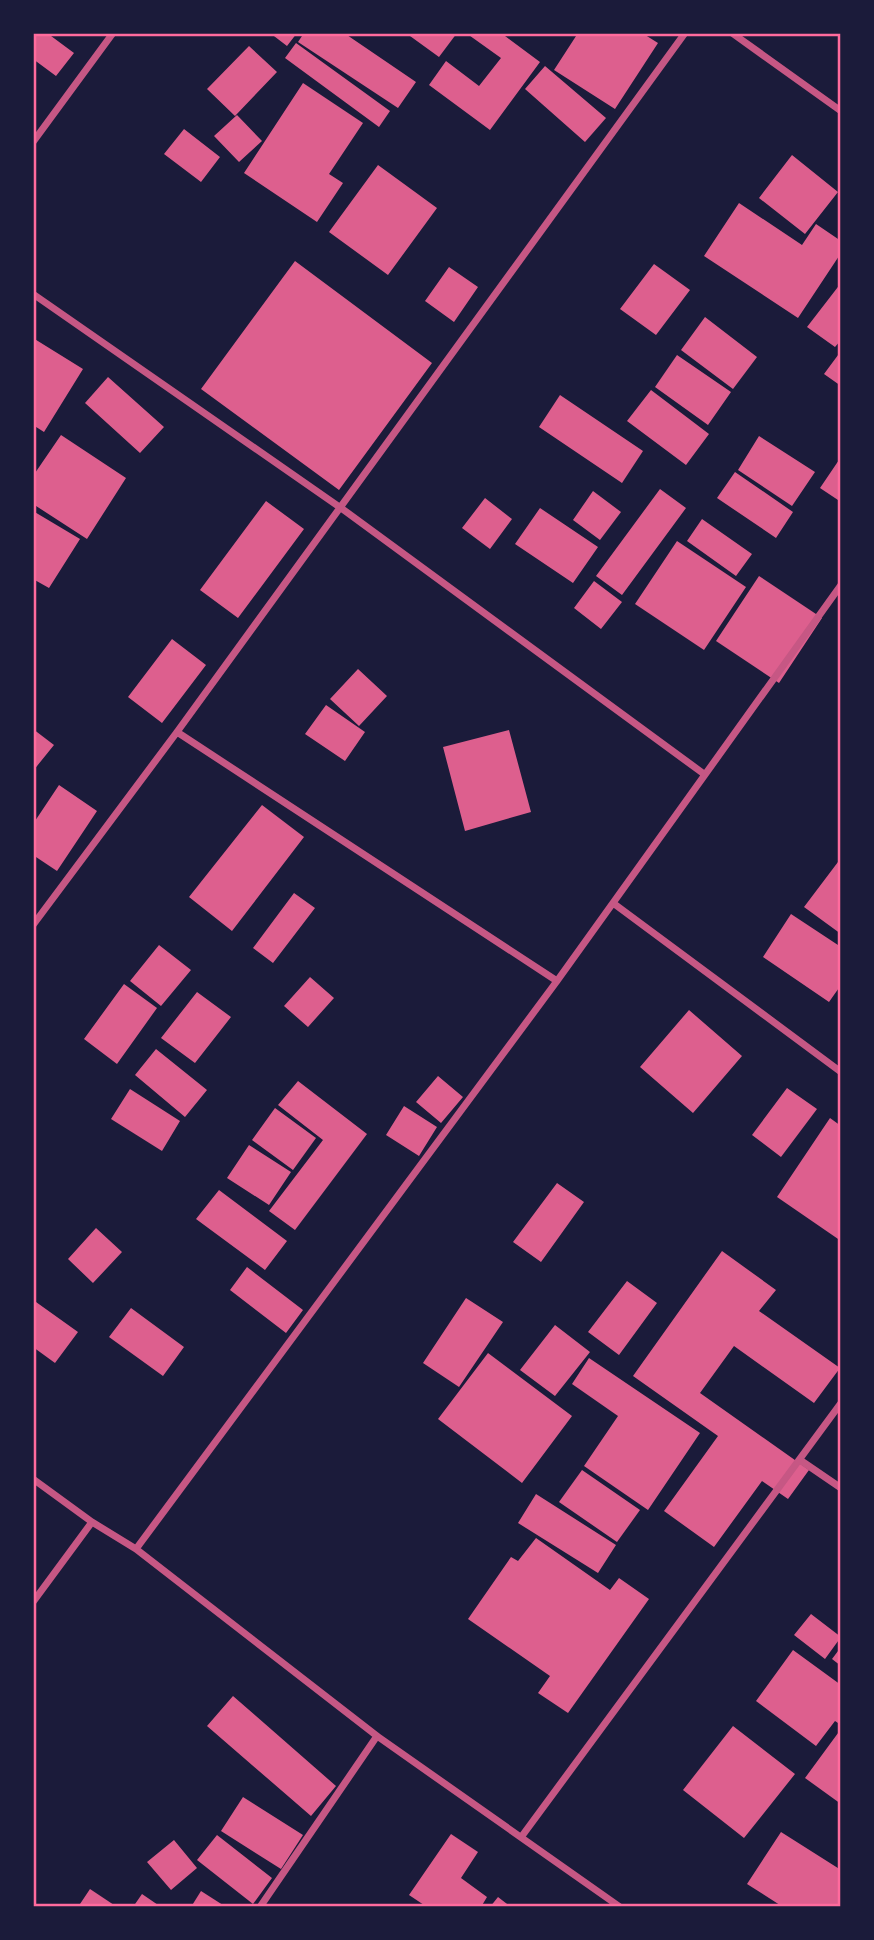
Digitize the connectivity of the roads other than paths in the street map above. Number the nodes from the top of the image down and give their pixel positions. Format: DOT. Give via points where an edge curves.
graph roads {
  1 [pos="113,33"];
  2 [pos="685,33"];
  3 [pos="732,33"];
  4 [pos="841,111"];
  5 [pos="33,142"];
  6 [pos="33,293"];
  7 [pos="341,508"];
  8 [pos="841,585"];
  9 [pos="177,732"];
  10 [pos="704,774"];
  11 [pos="613,903"];
  12 [pos="33,925"];
  13 [pos="557,981"];
  14 [pos="841,1072"];
  15 [pos="841,1403"];
  16 [pos="800,1460"];
  17 [pos="33,1479"];
  18 [pos="841,1488"];
  19 [pos="92,1522"];
  20 [pos="136,1549"];
  21 [pos="33,1602"];
  22 [pos="377,1736"];
  23 [pos="522,1836"];
  24 [pos="260,1907"];
  25 [pos="620,1907"];
  1 -- 5 [label="street"];
  2 -- 7 [label="street"];
  3 -- 4 [label="street"];
  6 -- 7 [label="street"];
  7 -- 9 [label="street"];
  7 -- 10 [label="street"];
  8 -- 10 [label="street"];
  9 -- 12 [label="street"];
  9 -- 13 [label="street"];
  10 -- 11 [label="street"];
  11 -- 13 [label="street"];
  11 -- 14 [label="street"];
  13 -- 20 [label="street"];
  15 -- 16 [label="street"];
  16 -- 18 [label="street"];
  16 -- 23 [label="street"];
  17 -- 19 [label="street"];
  19 -- 20 [label="street"];
  19 -- 21 [label="street"];
  20 -- 22 [label="street"];
  22 -- 23 [label="street"];
  22 -- 24 [label="street"];
  23 -- 25 [label="street"];
}
